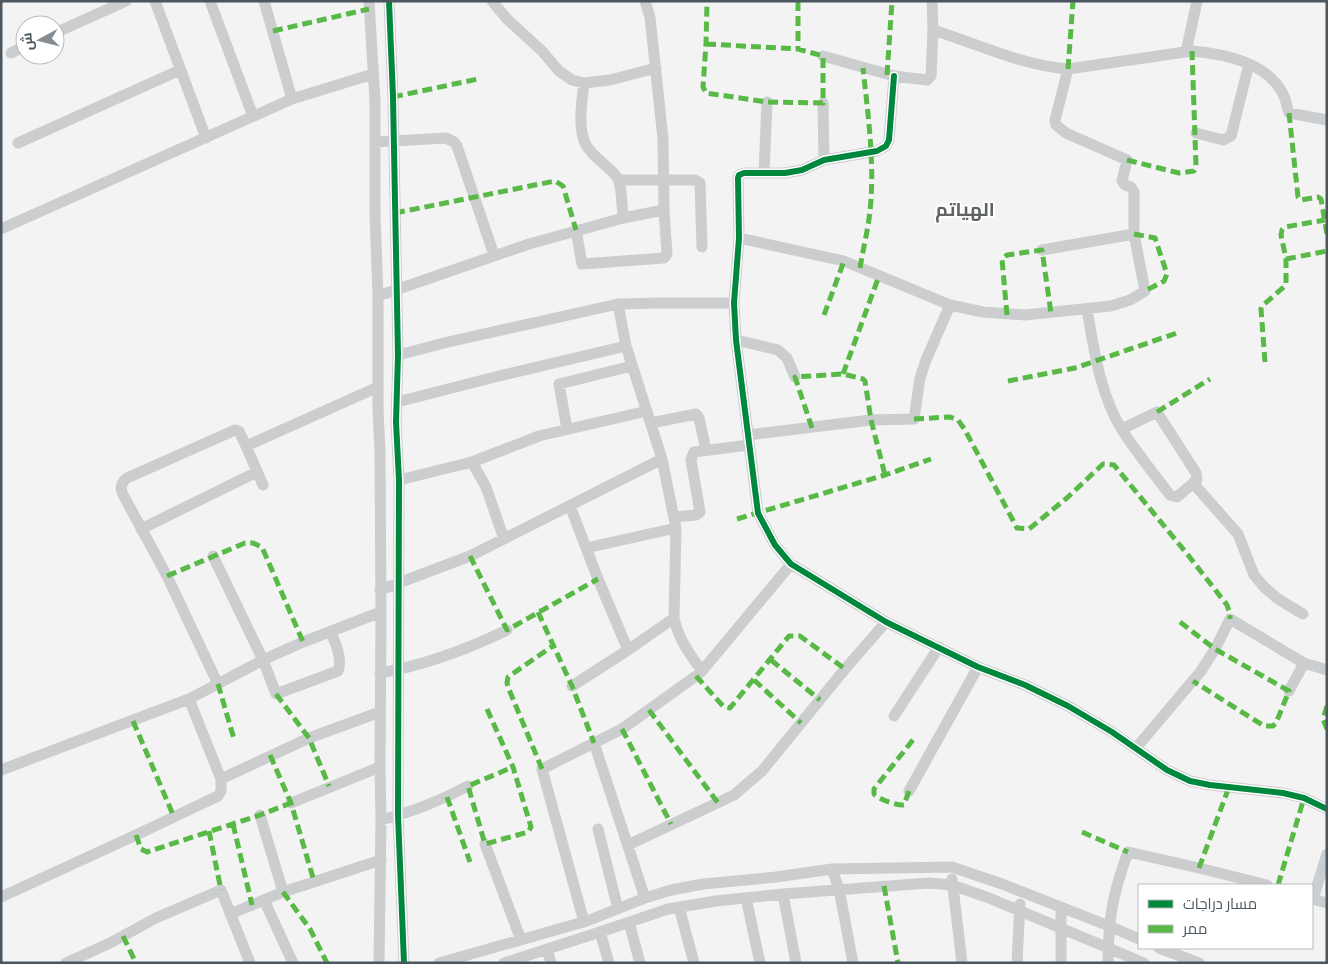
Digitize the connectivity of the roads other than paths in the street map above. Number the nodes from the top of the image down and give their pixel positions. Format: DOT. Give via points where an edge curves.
graph roads {
  1 [pos="126,1"];
  2 [pos="155,1"];
  3 [pos="210,1"];
  4 [pos="264,1"];
  5 [pos="369,1"];
  6 [pos="389,1"];
  7 [pos="492,1"];
  8 [pos="645,1"];
  9 [pos="932,1"];
  10 [pos="1197,1"];
  11 [pos="65,28"];
  12 [pos="933,30"];
  13 [pos="15,50"];
  14 [pos="11,52"];
  15 [pos="1186,52"];
  16 [pos="824,56"];
  17 [pos="1249,64"];
  18 [pos="656,68"];
  19 [pos="1068,69"];
  20 [pos="180,70"];
  21 [pos="374,74"];
  22 [pos="894,76"];
  23 [pos="584,83"];
  24 [pos="292,99"];
  25 [pos="767,102"];
  26 [pos="823,104"];
  27 [pos="253,116"];
  28 [pos="1327,120"];
  29 [pos="1196,133"];
  30 [pos="206,138"];
  31 [pos="394,141"];
  32 [pos="375,142"];
  33 [pos="18,143"];
  34 [pos="824,160"];
  35 [pos="764,173"];
  36 [pos="619,180"];
  37 [pos="664,181"];
  38 [pos="664,210"];
  39 [pos="623,218"];
  40 [pos="1,229"];
  41 [pos="576,230"];
  42 [pos="1134,234"];
  43 [pos="739,238"];
  44 [pos="702,247"];
  45 [pos="1042,250"];
  46 [pos="494,255"];
  47 [pos="397,290"];
  48 [pos="378,296"];
  49 [pos="734,303"];
  50 [pos="618,304"];
  51 [pos="950,305"];
  52 [pos="1087,309"];
  53 [pos="736,340"];
  54 [pos="626,346"];
  55 [pos="398,355"];
  56 [pos="632,366"];
  57 [pos="795,377"];
  58 [pos="378,387"];
  59 [pos="397,402"];
  60 [pos="647,411"];
  61 [pos="652,423"];
  62 [pos="567,429"];
  63 [pos="1122,429"];
  64 [pos="749,440"];
  65 [pos="246,446"];
  66 [pos="706,450"];
  67 [pos="662,459"];
  68 [pos="472,462"];
  69 [pos="257,472"];
  70 [pos="399,480"];
  71 [pos="1193,484"];
  72 [pos="263,485"];
  73 [pos="570,506"];
  74 [pos="675,523"];
  75 [pos="141,529"];
  76 [pos="504,539"];
  77 [pos="586,548"];
  78 [pos="213,556"];
  79 [pos="791,564"];
  80 [pos="399,584"];
  81 [pos="380,590"];
  82 [pos="381,612"];
  83 [pos="1303,614"];
  84 [pos="674,618"];
  85 [pos="886,622"];
  86 [pos="507,630"];
  87 [pos="331,632"];
  88 [pos="939,648"];
  89 [pos="628,650"];
  90 [pos="263,660"];
  91 [pos="1304,663"];
  92 [pos="978,667"];
  93 [pos="399,670"];
  94 [pos="1327,670"];
  95 [pos="702,671"];
  96 [pos="380,673"];
  97 [pos="218,684"];
  98 [pos="572,686"];
  99 [pos="1288,691"];
  100 [pos="189,699"];
  101 [pos="380,712"];
  102 [pos="894,716"];
  103 [pos="594,743"];
  104 [pos="1136,748"];
  105 [pos="380,767"];
  106 [pos="1,770"];
  107 [pos="221,779"];
  108 [pos="468,786"];
  109 [pos="910,791"];
  110 [pos="291,803"];
  111 [pos="1327,809"];
  112 [pos="398,815"];
  113 [pos="260,816"];
  114 [pos="381,820"];
  115 [pos="598,829"];
  116 [pos="485,844"];
  117 [pos="628,845"];
  118 [pos="1327,854"];
  119 [pos="381,860"];
  120 [pos="952,867"];
  121 [pos="832,869"];
  122 [pos="1263,884"];
  123 [pos="952,885"];
  124 [pos="839,890"];
  125 [pos="283,892"];
  126 [pos="1021,892"];
  127 [pos="783,894"];
  128 [pos="1313,896"];
  129 [pos="1,897"];
  130 [pos="645,898"];
  131 [pos="746,898"];
  132 [pos="1313,899"];
  133 [pos="264,900"];
  134 [pos="1327,903"];
  135 [pos="679,907"];
  136 [pos="1061,908"];
  137 [pos="618,909"];
  138 [pos="1019,910"];
  139 [pos="230,914"];
  140 [pos="584,922"];
  141 [pos="629,922"];
  142 [pos="1109,926"];
  143 [pos="1060,927"];
  144 [pos="600,932"];
  145 [pos="521,940"];
  146 [pos="1138,940"];
  147 [pos="1108,947"];
  148 [pos="547,949"];
  149 [pos="1162,949"];
  150 [pos="66,963"];
  151 [pos="250,963"];
  152 [pos="293,963"];
  153 [pos="379,963"];
  154 [pos="404,963"];
  155 [pos="439,963"];
  156 [pos="504,963"];
  157 [pos="551,963"];
  158 [pos="609,963"];
  159 [pos="640,963"];
  160 [pos="694,963"];
  161 [pos="760,963"];
  162 [pos="796,963"];
  163 [pos="854,963"];
  164 [pos="962,963"];
  165 [pos="1017,963"];
  166 [pos="1061,963"];
  167 [pos="1108,963"];
  168 [pos="1144,963"];
  169 [pos="1198,963"];
  1 -- 11 [label="street"];
  2 -- 20 [label="street"];
  3 -- 27 [label="street"];
  4 -- 24 [label="street"];
  5 -- 21 [label="street"];
  6 -- 31 [label="street"];
  7 -- 23 [label="street" via="559,71"];
  8 -- 18 [label="street"];
  9 -- 12 [label="street"];
  10 -- 15 [label="street"];
  12 -- 19 [label="street" via="1008,57"];
  12 -- 22 [label="street" via="930,78 925,81"];
  13 -- 14 [label="street"];
  15 -- 17 [label="street" via="1213,53"];
  15 -- 19 [label="street"];
  16 -- 22 [label="street"];
  17 -- 28 [label="street" via="1276,85 1284,96 1288,113"];
  17 -- 29 [label="street" via="1231,136 1222,140"];
  18 -- 23 [label="street"];
  18 -- 37 [label="street"];
  19 -- 42 [label="street" via="1056,125 1066,133 1127,160 1122,181 1134,192"];
  20 -- 30 [label="street"];
  20 -- 33 [label="street"];
  21 -- 24 [label="street"];
  21 -- 32 [label="street"];
  22 -- 34 [label="street" via="886,146 877,151"];
  23 -- 36 [label="street" via="582,134 591,153"];
  24 -- 27 [label="street"];
  25 -- 35 [label="street"];
  26 -- 34 [label="street"];
  27 -- 30 [label="street"];
  30 -- 40 [label="street"];
  31 -- 32 [label="street"];
  31 -- 46 [label="street" via="446,138 454,142"];
  31 -- 47 [label="street"];
  32 -- 48 [label="street"];
  34 -- 35 [label="street" via="802,170"];
  35 -- 43 [label="street" via="739,175"];
  36 -- 37 [label="street"];
  36 -- 39 [label="street"];
  37 -- 38 [label="street"];
  37 -- 44 [label="street" via="695,180 700,183"];
  38 -- 39 [label="street"];
  38 -- 41 [label="street" via="668,251 664,258 582,264"];
  39 -- 41 [label="street"];
  41 -- 46 [label="street"];
  42 -- 45 [label="street"];
  42 -- 52 [label="street" via="1145,290 1121,304"];
  43 -- 49 [label="street"];
  43 -- 51 [label="street" via="844,261"];
  46 -- 47 [label="street"];
  47 -- 48 [label="street"];
  47 -- 55 [label="street"];
  48 -- 58 [label="street"];
  49 -- 50 [label="street"];
  49 -- 53 [label="street"];
  50 -- 54 [label="street"];
  50 -- 55 [label="street"];
  51 -- 52 [label="street" via="1007,315"];
  51 -- 64 [label="street" via="923,369 914,419 871,420"];
  52 -- 63 [label="street" via="1096,362"];
  53 -- 57 [label="street" via="778,350 787,358"];
  53 -- 64 [label="street"];
  54 -- 56 [label="street"];
  54 -- 59 [label="street"];
  55 -- 59 [label="street"];
  56 -- 60 [label="street"];
  56 -- 62 [label="street" via="559,384"];
  58 -- 65 [label="street"];
  58 -- 81 [label="street"];
  59 -- 70 [label="street"];
  60 -- 61 [label="street"];
  60 -- 62 [label="street"];
  61 -- 66 [label="street" via="696,414"];
  61 -- 67 [label="street"];
  62 -- 68 [label="street" via="539,436"];
  63 -- 71 [label="street" via="1170,496 1177,497"];
  63 -- 71 [label="street" via="1157,412 1197,475"];
  64 -- 66 [label="street"];
  64 -- 79 [label="street" via="758,513 775,546"];
  65 -- 69 [label="street"];
  65 -- 75 [label="street" via="239,431 235,430 127,478 121,492"];
  66 -- 74 [label="street" via="694,452 692,457 700,512"];
  67 -- 73 [label="street"];
  67 -- 74 [label="street"];
  68 -- 70 [label="street"];
  68 -- 76 [label="street" via="486,487"];
  69 -- 72 [label="street"];
  69 -- 75 [label="street"];
  70 -- 80 [label="street"];
  71 -- 83 [label="street" via="1238,534 1254,575 1271,593"];
  73 -- 76 [label="street"];
  73 -- 77 [label="street"];
  74 -- 77 [label="street"];
  74 -- 84 [label="street"];
  75 -- 97 [label="street" via="168,576"];
  76 -- 80 [label="street"];
  77 -- 89 [label="street"];
  78 -- 90 [label="street"];
  79 -- 85 [label="street"];
  79 -- 95 [label="street"];
  80 -- 81 [label="street"];
  80 -- 93 [label="street"];
  81 -- 82 [label="street"];
  82 -- 87 [label="street"];
  82 -- 96 [label="street"];
  84 -- 89 [label="street"];
  84 -- 95 [label="street" via="684,644"];
  85 -- 88 [label="street"];
  85 -- 117 [label="street" via="750,782 734,795"];
  86 -- 93 [label="street" via="432,661"];
  87 -- 90 [label="street"];
  87 -- 90 [label="street" via="340,663 334,673 276,694"];
  88 -- 92 [label="street"];
  88 -- 102 [label="street"];
  89 -- 98 [label="street"];
  90 -- 97 [label="street"];
  91 -- 94 [label="street"];
  91 -- 99 [label="street"];
  91 -- 104 [label="street" via="1230,619 1201,671"];
  92 -- 104 [label="street" via="1026,684"];
  92 -- 109 [label="street"];
  93 -- 96 [label="street"];
  93 -- 112 [label="street"];
  95 -- 103 [label="street" via="622,729"];
  96 -- 101 [label="street"];
  97 -- 100 [label="street"];
  100 -- 106 [label="street"];
  100 -- 107 [label="street"];
  101 -- 105 [label="street"];
  101 -- 107 [label="street" via="309,738"];
  103 -- 117 [label="street"];
  103 -- 140 [label="street" via="542,769"];
  104 -- 111 [label="street" via="1167,770 1190,781 1283,793"];
  105 -- 110 [label="street"];
  105 -- 114 [label="street"];
  107 -- 129 [label="street" via="218,796"];
  108 -- 112 [label="street"];
  112 -- 114 [label="street"];
  112 -- 154 [label="street"];
  113 -- 125 [label="street"];
  114 -- 119 [label="street"];
  115 -- 137 [label="street"];
  116 -- 145 [label="street"];
  117 -- 130 [label="street"];
  118 -- 128 [label="street"];
  119 -- 125 [label="street"];
  119 -- 153 [label="street"];
  120 -- 121 [label="street"];
  120 -- 123 [label="street"];
  120 -- 126 [label="street"];
  121 -- 124 [label="street"];
  121 -- 130 [label="street" via="704,884"];
  122 -- 142 [label="street" via="1128,852 1114,895"];
  123 -- 124 [label="street" via="928,883"];
  123 -- 138 [label="street"];
  123 -- 164 [label="street"];
  124 -- 127 [label="street"];
  124 -- 163 [label="street"];
  125 -- 133 [label="street"];
  126 -- 136 [label="street"];
  126 -- 138 [label="street"];
  127 -- 131 [label="street"];
  127 -- 162 [label="street"];
  130 -- 137 [label="street"];
  131 -- 135 [label="street"];
  131 -- 161 [label="street"];
  132 -- 134 [label="street"];
  133 -- 139 [label="street"];
  133 -- 152 [label="street"];
  135 -- 141 [label="street"];
  135 -- 160 [label="street"];
  136 -- 142 [label="street"];
  136 -- 143 [label="street"];
  137 -- 140 [label="street"];
  138 -- 143 [label="street"];
  138 -- 165 [label="street"];
  139 -- 150 [label="street" via="221,890"];
  139 -- 151 [label="street"];
  140 -- 145 [label="street"];
  141 -- 144 [label="street"];
  141 -- 159 [label="street"];
  142 -- 146 [label="street"];
  142 -- 147 [label="street"];
  143 -- 147 [label="street"];
  143 -- 166 [label="street"];
  144 -- 148 [label="street"];
  144 -- 158 [label="street"];
  145 -- 155 [label="street"];
  147 -- 167 [label="street"];
  147 -- 168 [label="street"];
  148 -- 156 [label="street"];
  148 -- 157 [label="street"];
  149 -- 169 [label="street"];
}
